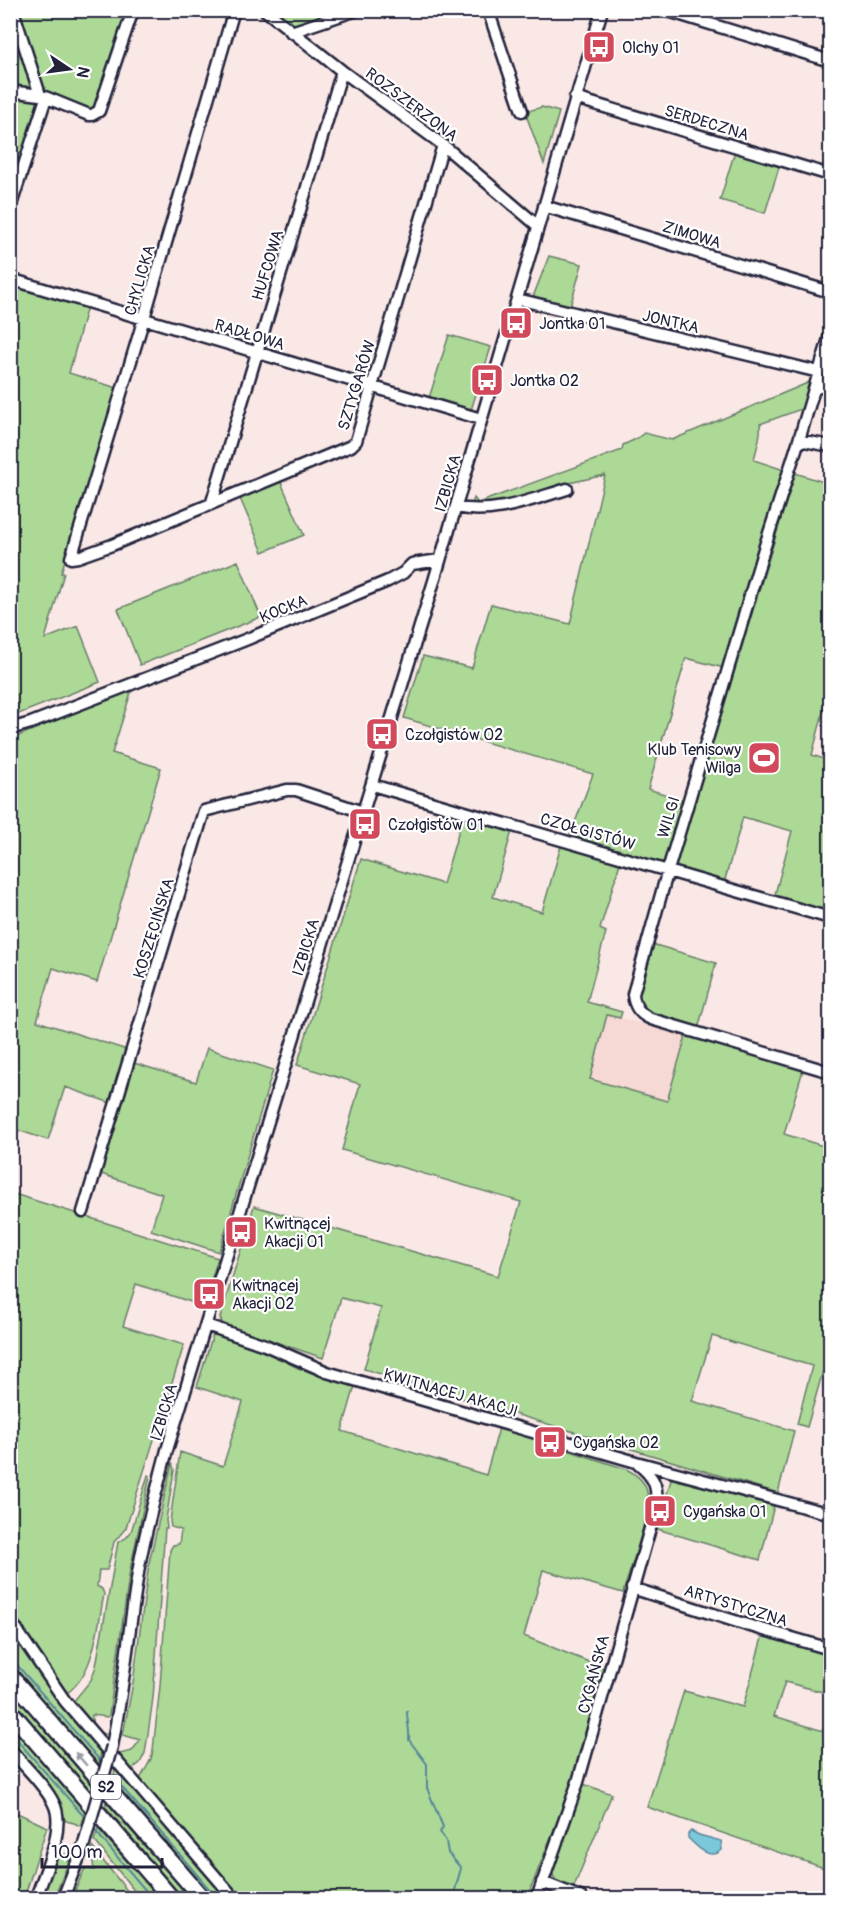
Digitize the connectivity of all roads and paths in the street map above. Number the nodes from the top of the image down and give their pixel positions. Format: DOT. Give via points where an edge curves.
graph roads {
  1 [pos="12,10"];
  2 [pos="133,10"];
  3 [pos="234,10"];
  4 [pos="265,10"];
  5 [pos="357,10"];
  6 [pos="488,10"];
  7 [pos="602,10"];
  8 [pos="665,10"];
  9 [pos="291,32"];
  10 [pos="831,61"];
  11 [pos="342,71"];
  12 [pos="10,91"];
  13 [pos="43,96"];
  14 [pos="575,98"];
  15 [pos="522,111"];
  16 [pos="443,145"];
  17 [pos="831,175"];
  18 [pos="544,206"];
  19 [pos="10,208"];
  20 [pos="538,226"];
  21 [pos="10,279"];
  22 [pos="831,292"];
  23 [pos="517,299"];
  24 [pos="144,318"];
  25 [pos="831,336"];
  26 [pos="256,352"];
  27 [pos="819,372"];
  28 [pos="831,383"];
  29 [pos="372,387"];
  30 [pos="814,389"];
  31 [pos="481,419"];
  32 [pos="800,440"];
  33 [pos="831,446"];
  34 [pos="567,489"];
  35 [pos="212,502"];
  36 [pos="456,507"];
  37 [pos="71,558"];
  38 [pos="440,560"];
  39 [pos="10,729"];
  40 [pos="372,785"];
  41 [pos="363,812"];
  42 [pos="668,870"];
  43 [pos="831,918"];
  44 [pos="831,1072"];
  45 [pos="83,1212"];
  46 [pos="206,1325"];
  47 [pos="636,1462"];
  48 [pos="831,1514"];
  49 [pos="632,1588"];
  50 [pos="10,1620"];
  51 [pos="831,1649"];
  52 [pos="10,1676"];
  53 [pos="10,1711"];
  54 [pos="10,1749"];
  55 [pos="542,1881"];
  56 [pos="36,1899"];
  57 [pos="63,1899"];
  58 [pos="171,1899"];
  59 [pos="201,1899"];
  60 [pos="234,1899"];
  61 [pos="537,1899"];
  62 [pos="582,1899"];
  1 -- 13 [label="street"];
  2 -- 13 [label="street" via="99,111 89,115"];
  3 -- 24 [label="street, CHYLICKA"];
  4 -- 9 [label="street, ROZSZERZONA"];
  5 -- 9 [label="street"];
  6 -- 15 [label="street"];
  7 -- 14 [label="street, IZBICKA"];
  8 -- 10 [label="street"];
  9 -- 11 [label="street, ROZSZERZONA"];
  11 -- 16 [label="street, ROZSZERZONA"];
  11 -- 26 [label="street, HUFCOWA"];
  12 -- 13 [label="street"];
  13 -- 19 [label="street"];
  14 -- 17 [label="street, SERDECZNA"];
  14 -- 18 [label="street, IZBICKA"];
  16 -- 20 [label="street, ROZSZERZONA"];
  16 -- 29 [label="street, SZTYGARÓW"];
  18 -- 20 [label="street, IZBICKA"];
  18 -- 22 [label="street, ZIMOWA"];
  20 -- 23 [label="street, IZBICKA"];
  21 -- 24 [label="street, RADŁOWA"];
  23 -- 27 [label="street, JONTKA"];
  23 -- 31 [label="street, IZBICKA"];
  24 -- 26 [label="street, RADŁOWA"];
  24 -- 37 [label="street, CHYLICKA"];
  25 -- 27 [label="street, WILGI"];
  26 -- 29 [label="street, RADŁOWA"];
  26 -- 35 [label="street, HUFCOWA"];
  27 -- 30 [label="street, WILGI"];
  28 -- 30 [label="street"];
  29 -- 31 [label="street, RADŁOWA"];
  29 -- 35 [label="street, SZTYGARÓW" via="356,441 351,446"];
  30 -- 32 [label="street, WILGI"];
  31 -- 36 [label="street, IZBICKA"];
  32 -- 33 [label="street"];
  32 -- 42 [label="street, WILGI"];
  34 -- 36 [label="street" via="491,508"];
  35 -- 37 [label="street, SZTYGARÓW"];
  36 -- 38 [label="street, IZBICKA"];
  38 -- 39 [label="street, KOCKA" via="412,564 403,573 377,585 245,640"];
  38 -- 40 [label="street, IZBICKA"];
  40 -- 41 [label="street, IZBICKA"];
  40 -- 42 [label="street, CZOŁGISTÓW"];
  41 -- 45 [label="street, KOSZĘCIŃSKA" via="296,790 204,812"];
  41 -- 46 [label="street, IZBICKA"];
  42 -- 43 [label="street, CZOŁGISTÓW"];
  42 -- 44 [label="street, WILGI" via="633,994 640,1013"];
  46 -- 47 [label="street, KWITNĄCEJ AKACJI" via="327,1372"];
  46 -- 57 [label="street, IZBICKA, bridge" via="149,1519 112,1746 83,1847"];
  47 -- 48 [label="street, KWITNĄCEJ AKACJI"];
  47 -- 49 [label="street, CYGAŃSKA" via="648,1472 658,1496"];
  49 -- 51 [label="street, ARTYSTYCZNA"];
  49 -- 55 [label="street, CYGAŃSKA" via="578,1782"];
  50 -- 60 [label="street" via="65,1701"];
  59 -- 52 [label="highway, S2, one-way"];
  53 -- 58 [label="highway, S2"];
  54 -- 56 [label="street" via="51,1798 58,1818 56,1838"];
  55 -- 61 [label="street, CYGAŃSKA"];
  55 -- 62 [label="street"];
}
